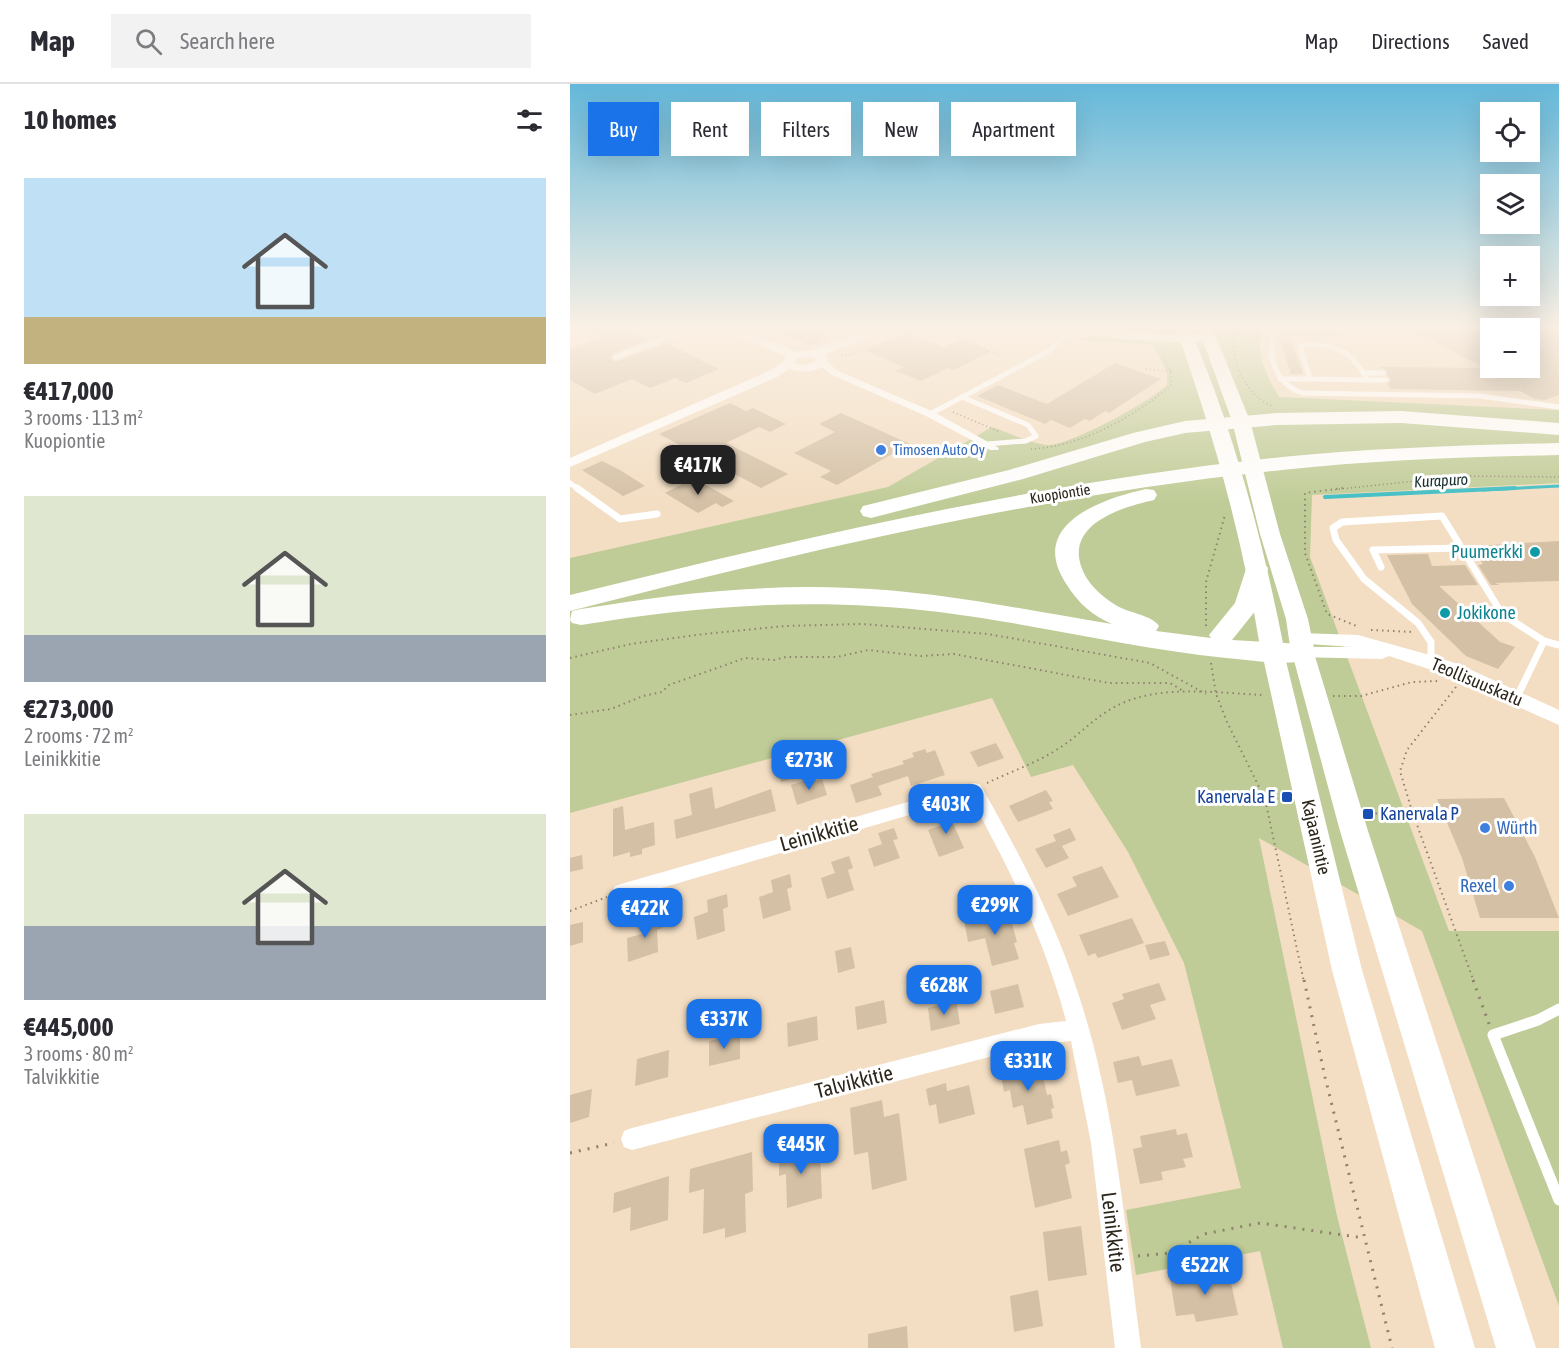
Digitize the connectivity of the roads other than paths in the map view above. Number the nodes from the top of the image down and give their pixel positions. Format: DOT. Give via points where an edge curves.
graph roads {
  1 [pos="745,386"];
  2 [pos="865,386"];
  3 [pos="983,386"];
  4 [pos="1203,386"];
  5 [pos="1228,386"];
  6 [pos="1286,386"];
  7 [pos="962,397"];
  8 [pos="1208,401"];
  9 [pos="1559,407"];
  10 [pos="930,414"];
  11 [pos="1240,419"];
  12 [pos="1185,427"];
  13 [pos="1559,429"];
  14 [pos="1218,431"];
  15 [pos="1559,440"];
  16 [pos="990,446"];
  17 [pos="1559,449"];
  18 [pos="1392,456"];
  19 [pos="570,463"];
  20 [pos="570,483"];
  21 [pos="657,514"];
  22 [pos="1462,548"];
  23 [pos="666,565"];
  24 [pos="1381,567"];
  25 [pos="1256,568"];
  26 [pos="570,589"];
  27 [pos="570,603"];
  28 [pos="570,619"];
  29 [pos="1212,640"];
  30 [pos="1544,641"];
  31 [pos="1559,645"];
  32 [pos="1287,646"];
  33 [pos="1431,662"];
  34 [pos="1516,699"];
  35 [pos="1559,718"];
  36 [pos="621,892"];
  37 [pos="1559,1009"];
  38 [pos="1078,1030"];
  39 [pos="632,1139"];
  40 [pos="1559,1200"];
  41 [pos="1128,1348"];
  42 [pos="1455,1348"];
  43 [pos="1516,1348"];
  1 -- 19 [label="street"];
  2 -- 10 [label="street"];
  3 -- 7 [label="lane"];
  4 -- 8 [label="highway, Kajaanintie"];
  5 -- 11 [label="highway, Kajaanintie"];
  6 -- 9 [label="lane" via="1302,393 1480,396"];
  7 -- 10 [label="lane"];
  7 -- 16 [label="lane" via="1028,425 1036,436"];
  8 -- 12 [label="highway" via="1203,415"];
  8 -- 14 [label="highway, Kajaanintie"];
  10 -- 16 [label="street"];
  11 -- 13 [label="highway" via="1401,417"];
  11 -- 14 [label="highway"];
  11 -- 32 [label="highway, Kajaanintie" via="1297,619"];
  12 -- 14 [label="highway"];
  12 -- 23 [label="highway"];
  14 -- 25 [label="highway, Kajaanintie"];
  15 -- 23 [label="highway, Kuopiontie" via="1430,443 1238,458 1069,480 894,513"];
  17 -- 18 [label="highway, Kuopiontie"];
  18 -- 27 [label="highway, Kuopiontie" via="1244,467 1002,504 906,522"];
  18 -- 29 [label="highway" via="1270,472 1134,498 1098,512 1076,530 1067,549 1069,568 1082,589 1104,610 1149,627"];
  20 -- 21 [label="lane" via="620,519"];
  22 -- 24 [label="lane" via="1373,550"];
  22 -- 30 [label="lane" via="1502,614"];
  22 -- 33 [label="lane" via="1442,516 1342,522 1333,528 1335,540 1364,579 1418,623 1431,642"];
  23 -- 26 [label="highway, Kuopiontie"];
  25 -- 29 [label="highway" via="1247,605"];
  25 -- 32 [label="highway, Kajaanintie"];
  28 -- 32 [label="highway" via="717,599 837,595 974,609 1204,649"];
  29 -- 32 [label="highway"];
  30 -- 31 [label="lane"];
  30 -- 34 [label="lane"];
  32 -- 33 [label="street, Teollisuuskatu" via="1340,655 1394,652"];
  32 -- 42 [label="main road, Kajaanintie" via="1347,970"];
  32 -- 43 [label="main road, Kajaanintie" via="1354,831"];
  33 -- 34 [label="street, Teollisuuskatu"];
  34 -- 35 [label="street, Teollisuuskatu"];
  36 -- 38 [label="street, Leinikkitie" via="974,789 1037,909"];
  37 -- 40 [label="lane" via="1493,1035"];
  38 -- 39 [label="street, Talvikkitie" via="1039,1034"];
  38 -- 41 [label="street, Leinikkitie" via="1103,1146"];
}
